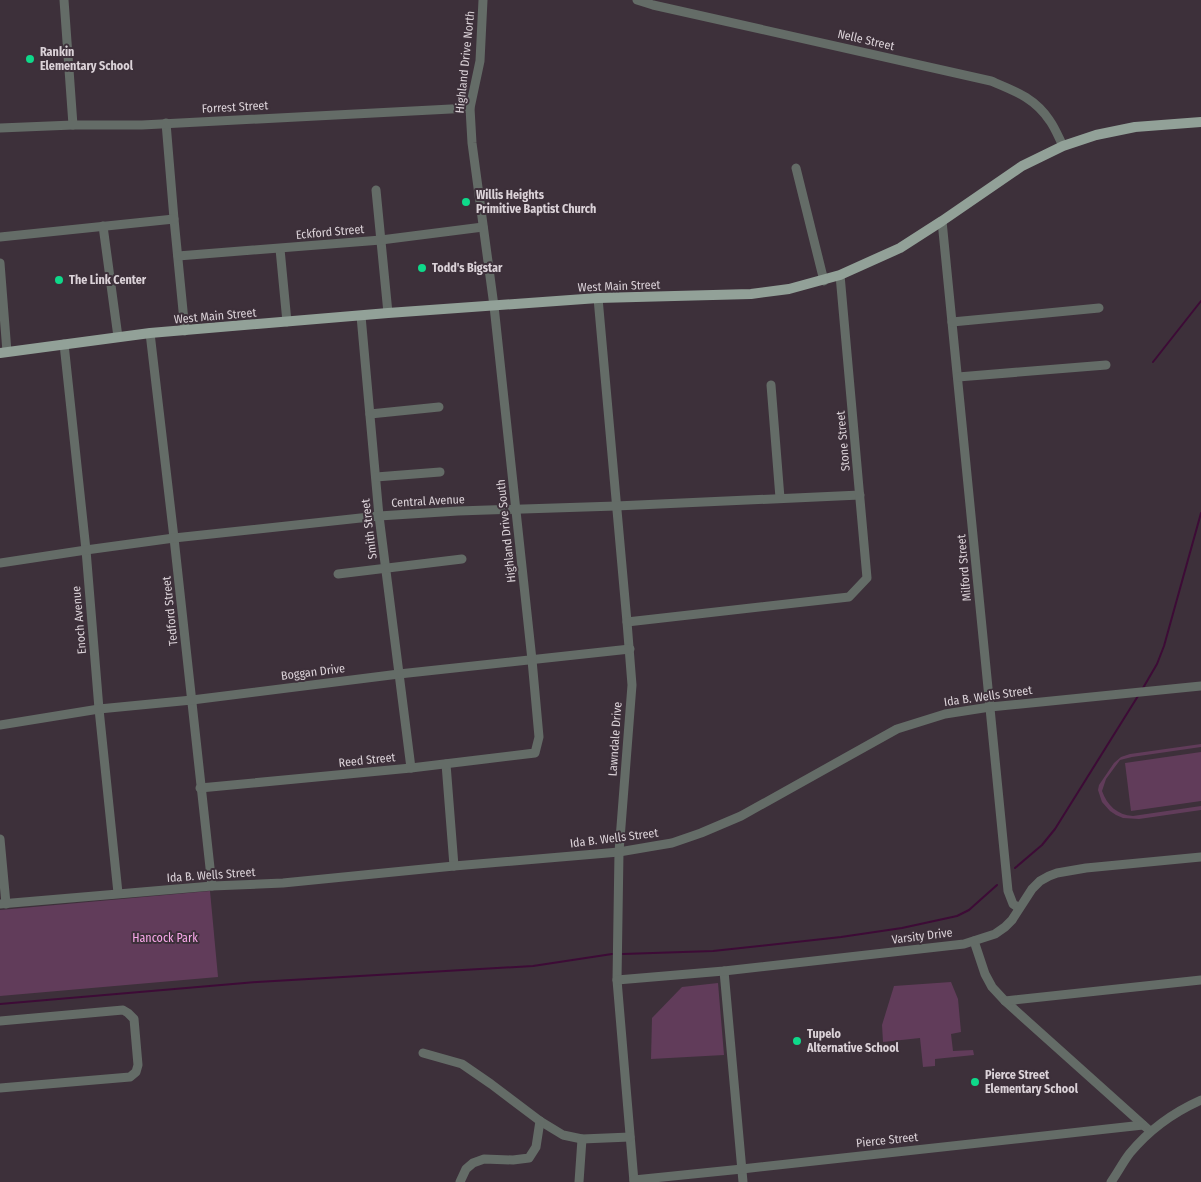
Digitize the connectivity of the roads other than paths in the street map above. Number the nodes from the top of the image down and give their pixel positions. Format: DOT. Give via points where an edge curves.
graph roads {
  1 [pos="64,0"];
  2 [pos="483,0"];
  3 [pos="637,0"];
  4 [pos="470,108"];
  5 [pos="1201,122"];
  6 [pos="166,123"];
  7 [pos="73,125"];
  8 [pos="0,128"];
  9 [pos="1062,146"];
  10 [pos="796,168"];
  11 [pos="376,190"];
  12 [pos="174,219"];
  13 [pos="942,221"];
  14 [pos="103,226"];
  15 [pos="483,227"];
  16 [pos="0,236"];
  17 [pos="381,240"];
  18 [pos="280,249"];
  19 [pos="178,256"];
  20 [pos="0,263"];
  21 [pos="840,276"];
  22 [pos="824,281"];
  23 [pos="598,298"];
  24 [pos="494,306"];
  25 [pos="1099,308"];
  26 [pos="388,313"];
  27 [pos="361,316"];
  28 [pos="287,322"];
  29 [pos="952,322"];
  30 [pos="185,331"];
  31 [pos="150,333"];
  32 [pos="118,337"];
  33 [pos="64,344"];
  34 [pos="4,352"];
  35 [pos="1106,364"];
  36 [pos="958,377"];
  37 [pos="771,385"];
  38 [pos="440,407"];
  39 [pos="370,414"];
  40 [pos="440,472"];
  41 [pos="376,477"];
  42 [pos="860,495"];
  43 [pos="780,498"];
  44 [pos="616,506"];
  45 [pos="516,510"];
  46 [pos="379,516"];
  47 [pos="174,538"];
  48 [pos="86,550"];
  49 [pos="462,559"];
  50 [pos="0,563"];
  51 [pos="386,569"];
  52 [pos="338,574"];
  53 [pos="628,622"];
  54 [pos="630,649"];
  55 [pos="532,660"];
  56 [pos="399,674"];
  57 [pos="1201,686"];
  58 [pos="192,700"];
  59 [pos="990,706"];
  60 [pos="99,709"];
  61 [pos="0,725"];
  62 [pos="535,753"];
  63 [pos="446,764"];
  64 [pos="412,768"];
  65 [pos="200,788"];
  66 [pos="0,839"];
  67 [pos="619,852"];
  68 [pos="1201,857"];
  69 [pos="454,866"];
  70 [pos="212,886"];
  71 [pos="118,894"];
  72 [pos="3,904"];
  73 [pos="1019,908"];
  74 [pos="974,941"];
  75 [pos="724,971"];
  76 [pos="617,980"];
  77 [pos="1201,980"];
  78 [pos="1005,1001"];
  79 [pos="0,1021"];
  80 [pos="423,1053"];
  81 [pos="0,1088"];
  82 [pos="1201,1100"];
  83 [pos="540,1121"];
  84 [pos="1143,1125"];
  85 [pos="1150,1132"];
  86 [pos="630,1137"];
  87 [pos="582,1140"];
  88 [pos="742,1169"];
  89 [pos="634,1181"];
  90 [pos="460,1182"];
  91 [pos="578,1182"];
  92 [pos="743,1182"];
  93 [pos="1111,1182"];
  1 -- 7 [label="street"];
  2 -- 4 [label="street, Highland Drive North" via="480,61"];
  3 -- 9 [label="street, Nelle Street" via="992,81 1033,101 1050,121"];
  4 -- 6 [label="street, Forrest Street"];
  4 -- 15 [label="street, Highland Drive North"];
  5 -- 9 [label="main road, West Main Street" via="1135,127"];
  6 -- 7 [label="street, Forrest Street"];
  6 -- 12 [label="street"];
  7 -- 8 [label="street, Forrest Street"];
  9 -- 13 [label="main road, West Main Street" via="1022,166"];
  10 -- 22 [label="street"];
  11 -- 17 [label="street"];
  12 -- 14 [label="street"];
  12 -- 19 [label="street"];
  13 -- 21 [label="main road, West Main Street" via="900,248"];
  13 -- 29 [label="street, Milford Street"];
  14 -- 16 [label="street"];
  14 -- 32 [label="street"];
  15 -- 17 [label="street, Eckford Street"];
  15 -- 24 [label="street, Highland Drive North"];
  17 -- 18 [label="street, Eckford Street"];
  17 -- 26 [label="street"];
  18 -- 19 [label="street, Eckford Street"];
  18 -- 28 [label="street"];
  19 -- 30 [label="street"];
  20 -- 34 [label="street"];
  21 -- 22 [label="main road, West Main Street"];
  21 -- 42 [label="street, Stone Street"];
  22 -- 23 [label="main road, West Main Street" via="751,294"];
  23 -- 24 [label="main road, West Main Street"];
  23 -- 44 [label="street, Lawndale Drive"];
  24 -- 26 [label="main road, West Main Street"];
  24 -- 45 [label="street, Highland Drive South"];
  25 -- 29 [label="street"];
  26 -- 27 [label="main road, West Main Street"];
  27 -- 28 [label="main road, West Main Street"];
  27 -- 39 [label="street, Smith Street"];
  28 -- 30 [label="main road, West Main Street"];
  29 -- 36 [label="street, Milford Street"];
  30 -- 31 [label="main road, West Main Street"];
  31 -- 32 [label="main road, West Main Street"];
  31 -- 47 [label="street, Tedford Street"];
  32 -- 33 [label="main road, West Main Street"];
  33 -- 34 [label="main road, West Main Street"];
  33 -- 48 [label="street, Enoch Avenue"];
  35 -- 36 [label="street"];
  36 -- 59 [label="street, Milford Street"];
  37 -- 43 [label="street"];
  38 -- 39 [label="street"];
  39 -- 41 [label="street, Smith Street"];
  40 -- 41 [label="street"];
  41 -- 46 [label="street, Smith Street"];
  42 -- 43 [label="street, Central Avenue"];
  42 -- 53 [label="street, Stone Street" via="867,578 849,597"];
  43 -- 44 [label="street, Central Avenue"];
  44 -- 45 [label="street, Central Avenue"];
  44 -- 53 [label="street, Lawndale Drive"];
  45 -- 46 [label="street, Central Avenue"];
  45 -- 55 [label="street, Highland Drive South"];
  46 -- 47 [label="street, Central Avenue"];
  46 -- 51 [label="street, Smith Street"];
  47 -- 48 [label="street, Central Avenue"];
  47 -- 58 [label="street, Tedford Street"];
  48 -- 50 [label="street, Central Avenue"];
  48 -- 60 [label="street, Enoch Avenue"];
  49 -- 51 [label="street"];
  51 -- 52 [label="street"];
  51 -- 56 [label="street, Smith Street"];
  53 -- 54 [label="street, Lawndale Drive"];
  54 -- 55 [label="street, Boggan Drive"];
  54 -- 67 [label="street, Lawndale Drive" via="632,685"];
  55 -- 56 [label="street, Boggan Drive"];
  55 -- 62 [label="street, Highland Drive South" via="539,737"];
  56 -- 58 [label="street, Boggan Drive"];
  56 -- 64 [label="street, Smith Street"];
  57 -- 59 [label="street, Ida B. Wells Street"];
  58 -- 60 [label="street, Boggan Drive"];
  58 -- 65 [label="street, Tedford Street"];
  59 -- 67 [label="street, Ida B. Wells Street" via="945,714 897,729 740,816 672,843"];
  59 -- 73 [label="street, Milford Street" via="1008,891 1013,904"];
  60 -- 61 [label="street, Boggan Drive"];
  60 -- 71 [label="street, Enoch Avenue"];
  62 -- 63 [label="street, Reed Street"];
  63 -- 64 [label="street, Reed Street"];
  63 -- 69 [label="street"];
  64 -- 65 [label="street, Reed Street"];
  65 -- 70 [label="street, Tedford Street"];
  66 -- 72 [label="street"];
  67 -- 69 [label="street, Ida B. Wells Street"];
  67 -- 76 [label="street, Lawndale Drive"];
  68 -- 73 [label="street, Varsity Drive" via="1058,873 1032,888"];
  69 -- 70 [label="street, Ida B. Wells Street" via="282,883"];
  70 -- 71 [label="street, Ida B. Wells Street"];
  71 -- 72 [label="street, Ida B. Wells Street"];
  73 -- 74 [label="street, Varsity Drive" via="1005,927"];
  74 -- 75 [label="street, Varsity Drive"];
  74 -- 78 [label="street" via="985,974"];
  75 -- 76 [label="street, Varsity Drive"];
  75 -- 88 [label="street"];
  76 -- 86 [label="street, Lawndale Drive"];
  77 -- 78 [label="street"];
  78 -- 84 [label="street"];
  79 -- 81 [label="street" via="122,1010 134,1019 138,1065 130,1076"];
  80 -- 83 [label="street" via="462,1064"];
  82 -- 85 [label="street"];
  83 -- 87 [label="street" via="563,1135"];
  83 -- 90 [label="street" via="536,1147 529,1158 484,1159 472,1163"];
  84 -- 85 [label="street"];
  84 -- 88 [label="street, Pierce Street"];
  85 -- 93 [label="street"];
  86 -- 87 [label="street"];
  86 -- 89 [label="street, Lawndale Drive"];
  87 -- 91 [label="street"];
  88 -- 89 [label="street, Pierce Street"];
  88 -- 92 [label="street"];
}
